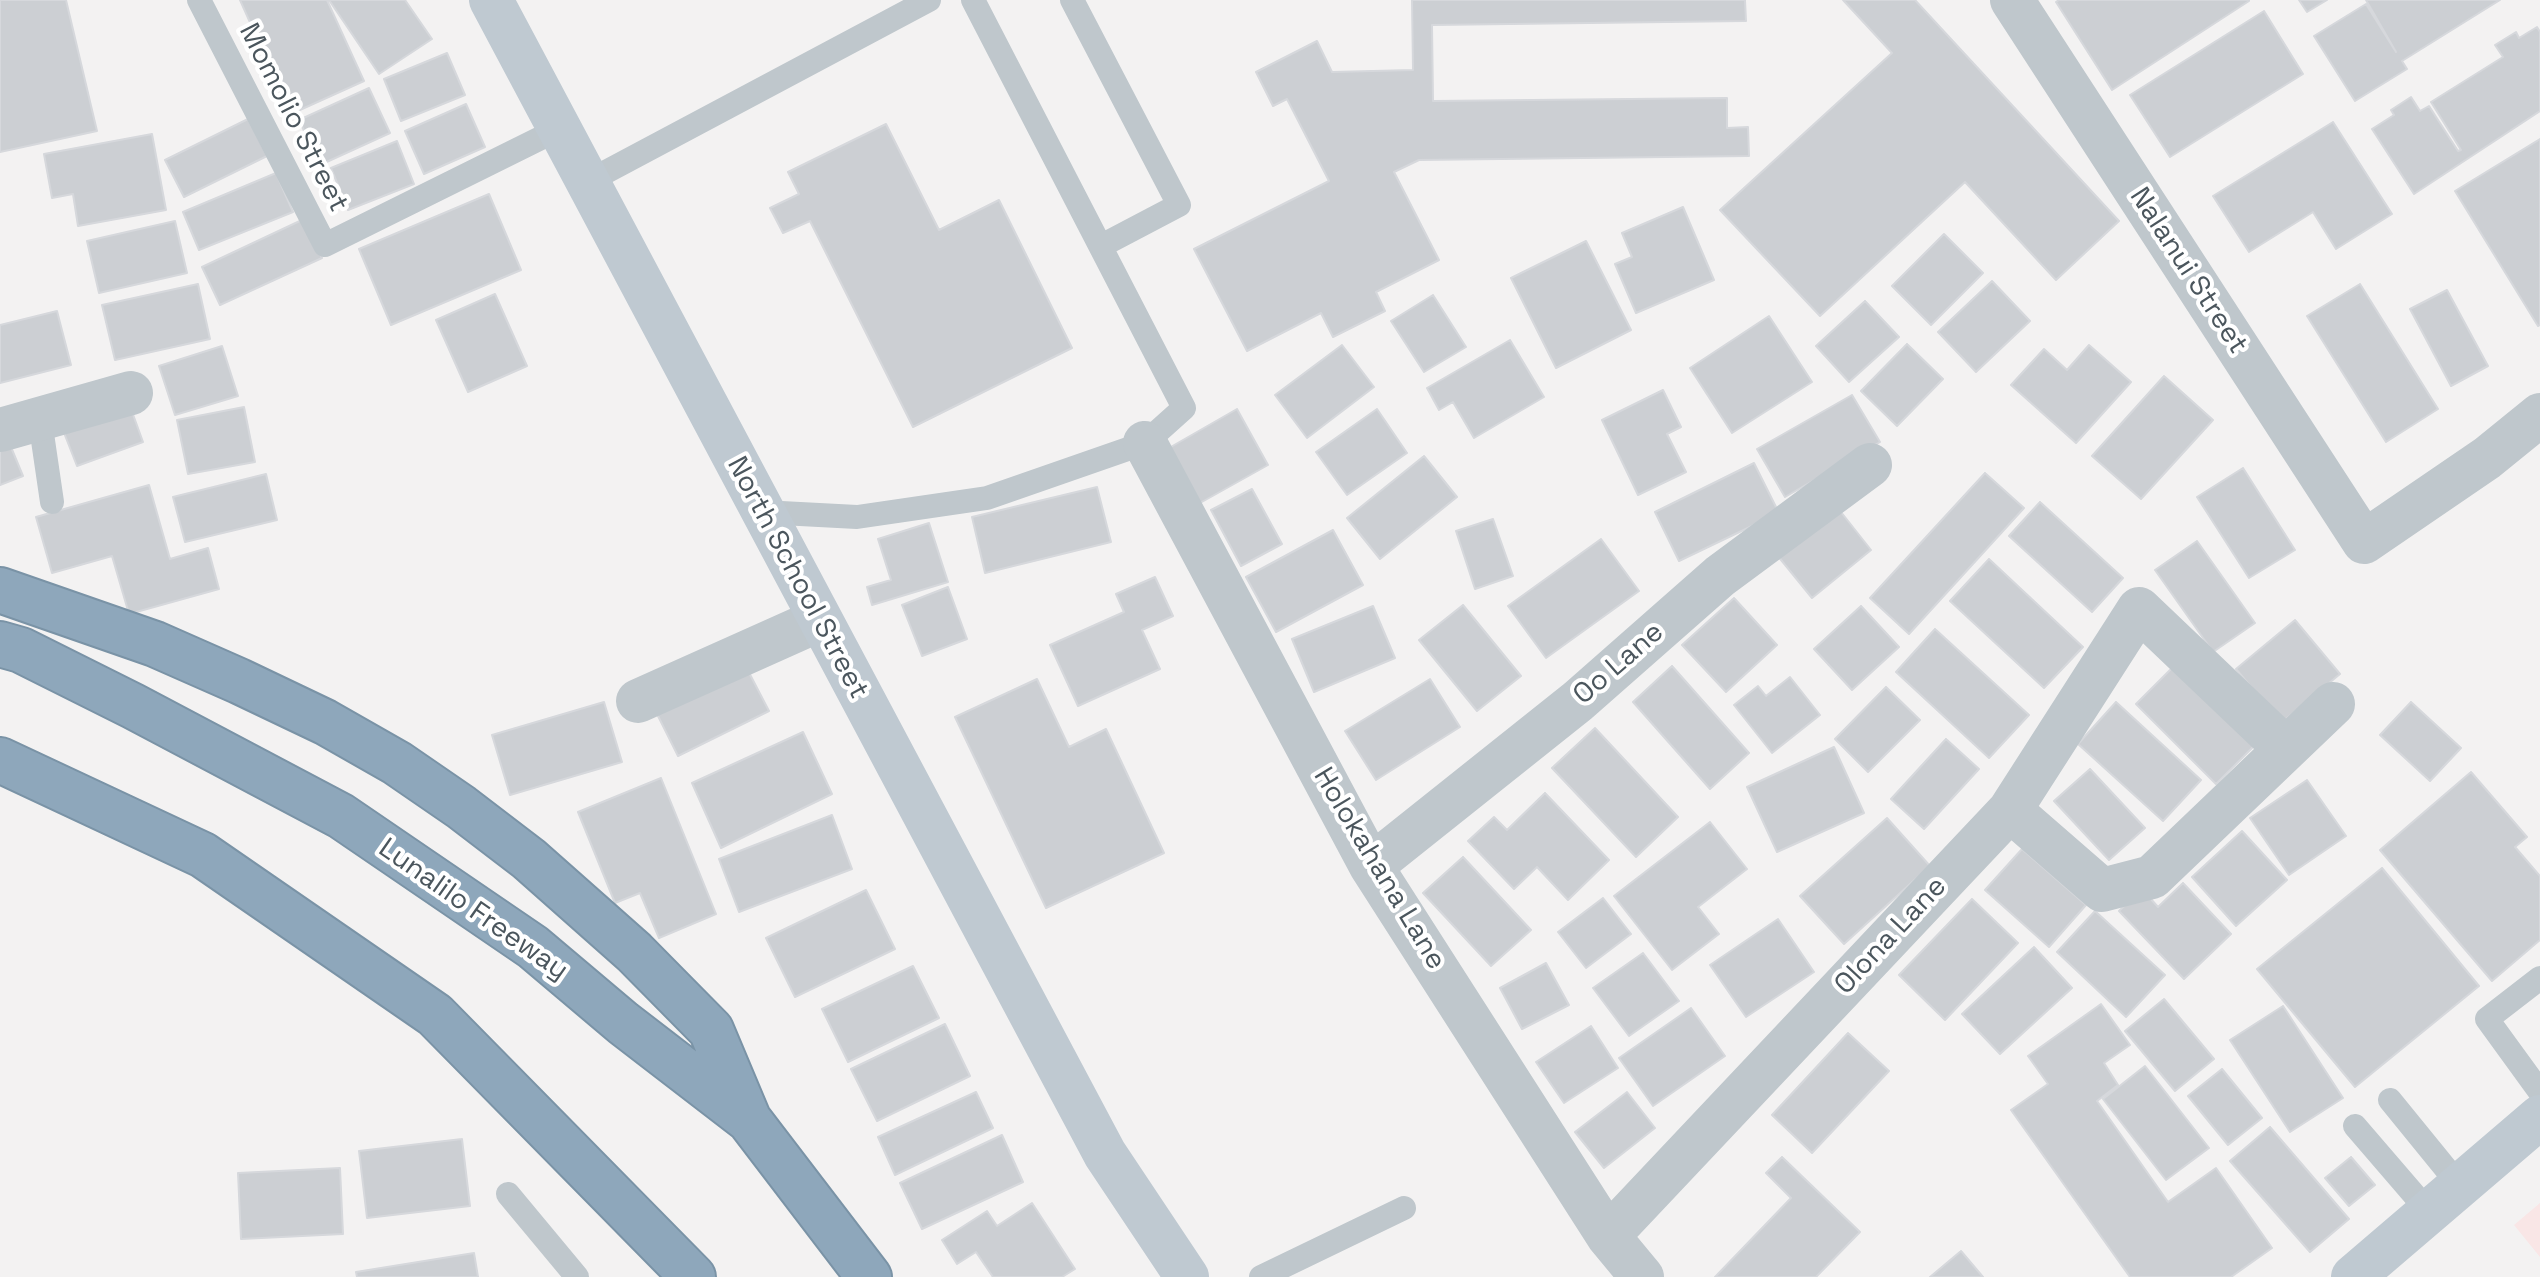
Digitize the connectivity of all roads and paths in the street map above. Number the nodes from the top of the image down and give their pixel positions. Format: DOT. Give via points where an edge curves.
graph roads {
  1 [pos="199,0"];
  2 [pos="491,0"];
  3 [pos="929,0"];
  4 [pos="973,0"];
  5 [pos="1072,0"];
  6 [pos="2012,0"];
  7 [pos="559,129"];
  8 [pos="587,182"];
  9 [pos="1101,246"];
  10 [pos="131,393"];
  11 [pos="2540,415"];
  12 [pos="20,425"];
  13 [pos="1145,443"];
  14 [pos="1870,465"];
  15 [pos="52,502"];
  16 [pos="762,512"];
  17 [pos="0,590"];
  18 [pos="819,620"];
  19 [pos="11,647"];
  20 [pos="638,701"];
  21 [pos="2333,704"];
  22 [pos="2286,749"];
  23 [pos="0,760"];
  24 [pos="2010,810"];
  25 [pos="1371,866"];
  26 [pos="2540,978"];
  27 [pos="2540,1092"];
  28 [pos="2390,1100"];
  29 [pos="2540,1117"];
  30 [pos="749,1120"];
  31 [pos="2355,1126"];
  32 [pos="1105,1154"];
  33 [pos="508,1194"];
  34 [pos="2444,1199"];
  35 [pos="1404,1208"];
  36 [pos="1608,1236"];
  37 [pos="1293,1270"];
  38 [pos="577,1277"];
  39 [pos="693,1277"];
  40 [pos="869,1277"];
  41 [pos="1154,1277"];
  42 [pos="1187,1277"];
  43 [pos="1261,1277"];
  44 [pos="1642,1277"];
  45 [pos="2353,1277"];
  1 -- 7 [label="lane, Momolio Street" via="325,245"];
  2 -- 7 [label="main road, North School Street"];
  3 -- 8 [label="lane"];
  4 -- 9 [label="lane"];
  5 -- 9 [label="lane" via="1179,205"];
  6 -- 11 [label="street, Nalanui Street" via="2364,542"];
  7 -- 8 [label="main road, North School Street"];
  8 -- 16 [label="main road, North School Street"];
  9 -- 13 [label="lane" via="1184,408"];
  10 -- 12 [label="street"];
  12 -- 15 [label="lane"];
  13 -- 16 [label="lane" via="987,498 857,517"];
  13 -- 25 [label="street, Holokahana Lane"];
  14 -- 25 [label="street, Oo Lane" via="1720,576 1578,701"];
  16 -- 18 [label="main road, North School Street"];
  17 -- 30 [label="highway" via="155,644 239,681 325,722 461,807 634,952 711,1030"];
  18 -- 20 [label="street"];
  18 -- 32 [label="main road, North School Street"];
  19 -- 30 [label="highway, Lunalilo Freeway" via="237,758 341,816 533,947"];
  21 -- 22 [label="street"];
  22 -- 24 [label="street" via="2152,877 2102,890"];
  22 -- 24 [label="street, Olona Lane" via="2139,609"];
  23 -- 39 [label="highway" via="203,855 435,1015"];
  24 -- 36 [label="street, Olona Lane"];
  25 -- 36 [label="street, Holokahana Lane"];
  26 -- 27 [label="lane" via="2487,1019"];
  28 -- 34 [label="lane"];
  29 -- 34 [label="main road"];
  30 -- 40 [label="highway, Lunalilo Freeway"];
  31 -- 34 [label="lane"];
  32 -- 41 [label="main road, North School Street"];
  32 -- 42 [label="main road, North School Street"];
  33 -- 38 [label="lane"];
  34 -- 45 [label="main road"];
  35 -- 37 [label="lane"];
  36 -- 44 [label="street, Holokahana Lane"];
  37 -- 43 [label="lane"];
}
